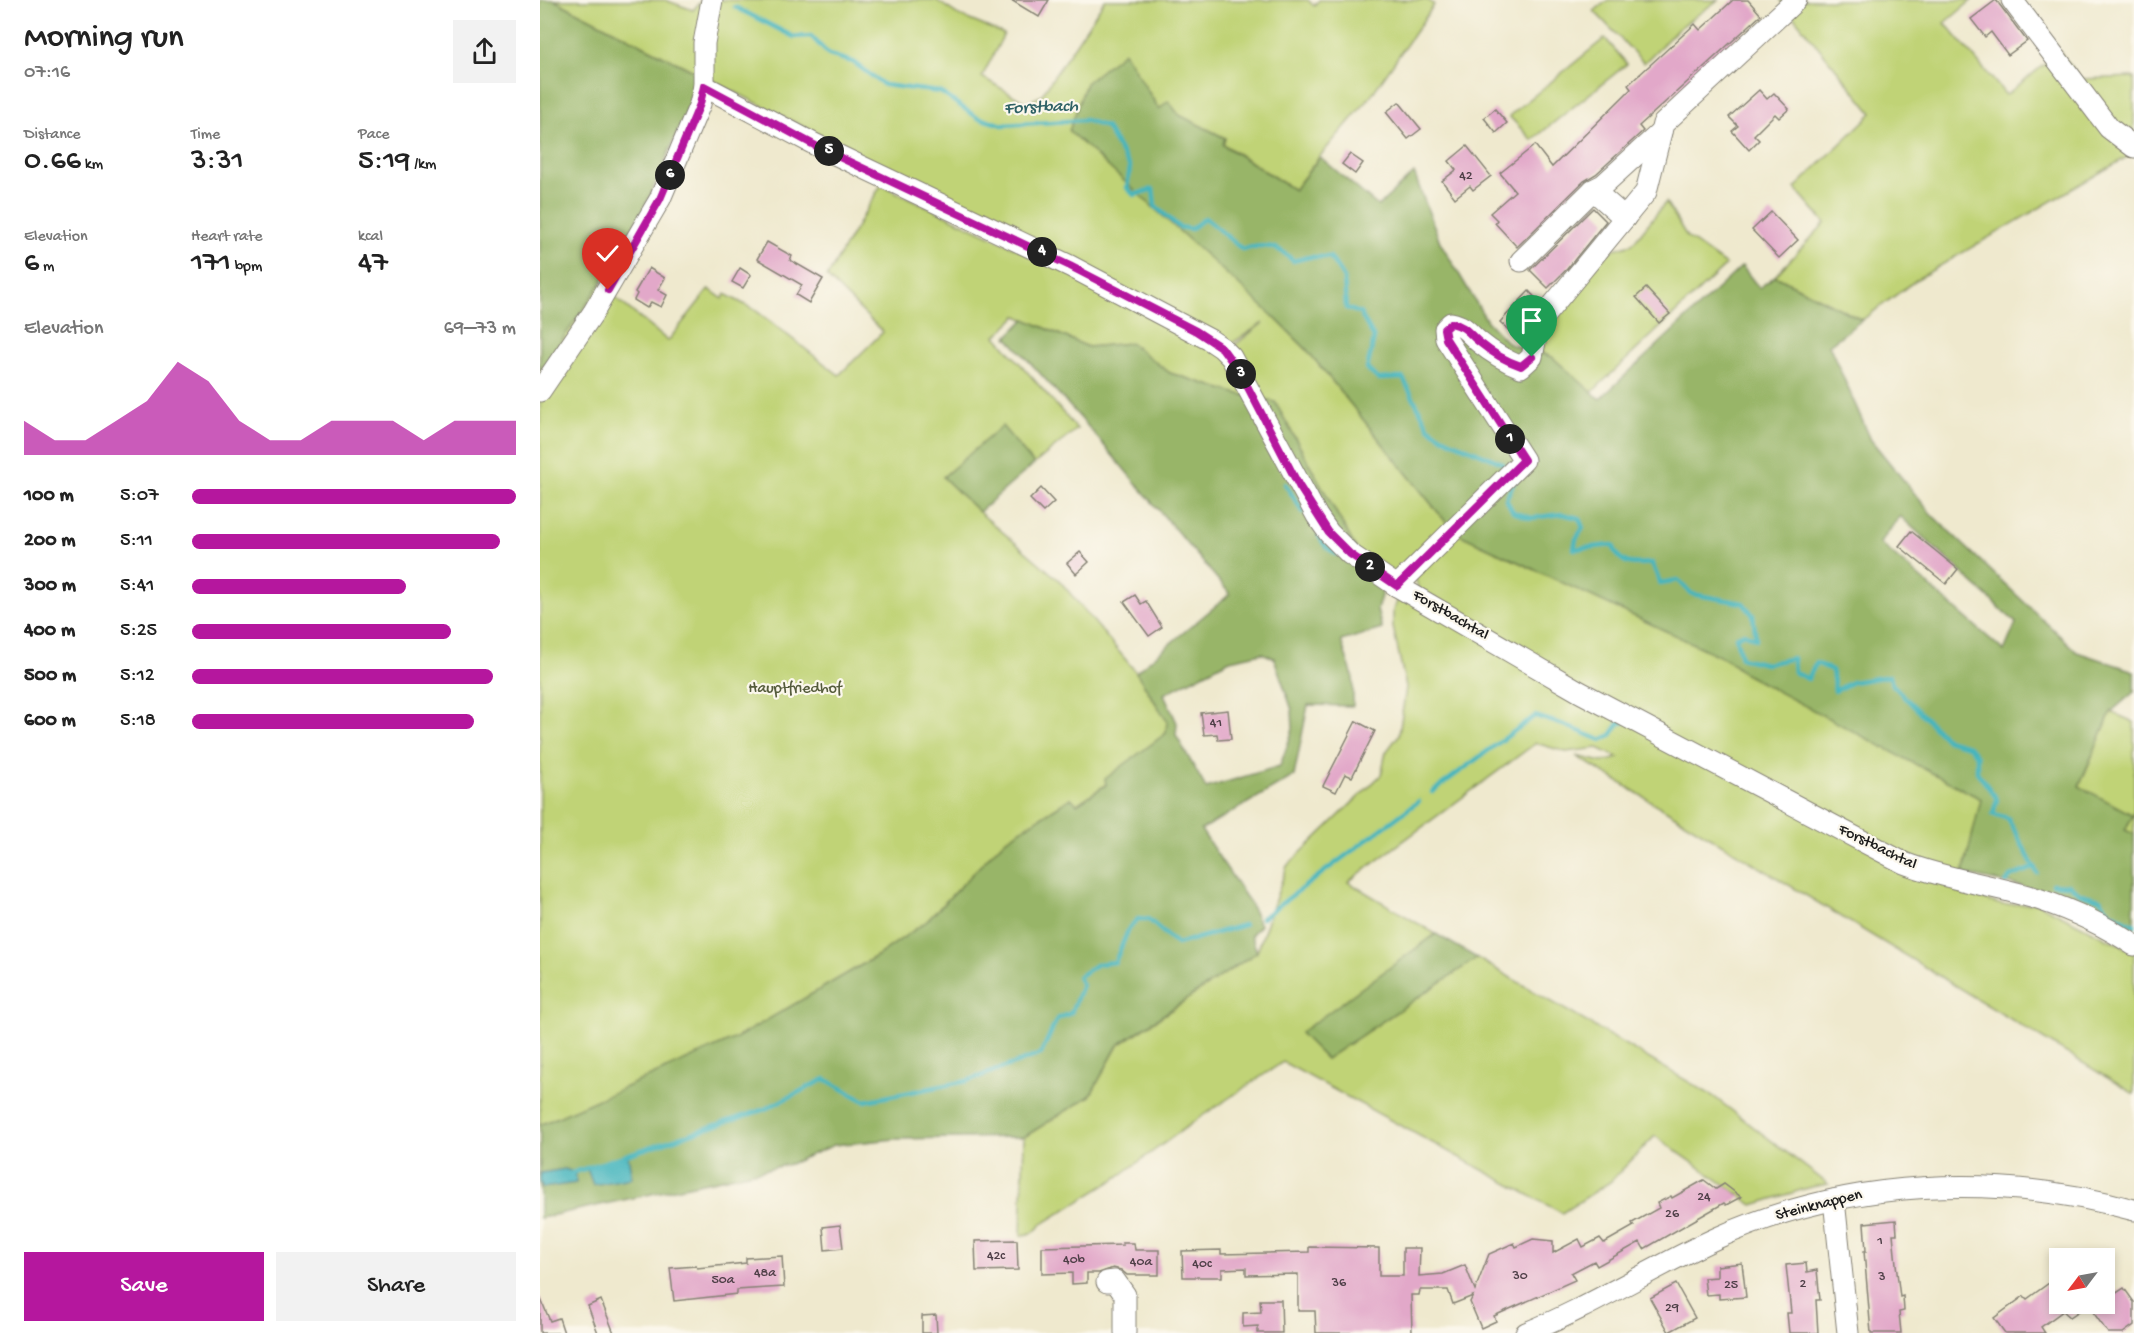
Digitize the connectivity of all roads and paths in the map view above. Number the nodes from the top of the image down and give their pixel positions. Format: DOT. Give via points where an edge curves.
graph roads {
  1 [pos="712,0"];
  2 [pos="1796,0"];
  3 [pos="2012,0"];
  4 [pos="704,86"];
  5 [pos="1661,132"];
  6 [pos="2134,147"];
  7 [pos="1593,190"];
  8 [pos="1625,218"];
  9 [pos="1521,261"];
  10 [pos="540,391"];
  11 [pos="1397,586"];
  12 [pos="2134,945"];
  13 [pos="1834,1200"];
  14 [pos="2134,1210"];
  15 [pos="1107,1282"];
  16 [pos="1125,1333"];
  17 [pos="1526,1333"];
  18 [pos="1848,1333"];
  1 -- 4 [label="street" via="704,43"];
  2 -- 5 [label="street" via="1663,124"];
  3 -- 6 [label="street" via="2109,128"];
  4 -- 10 [label="street" via="660,199 598,305"];
  4 -- 11 [label="street, Forstbachtal" via="816,146 1070,266 1222,348 1241,374 1299,486 1329,533 1350,554"];
  5 -- 7 [label="street"];
  5 -- 8 [label="street" via="1646,192"];
  7 -- 8 [label="street"];
  7 -- 9 [label="street"];
  8 -- 11 [label="street" via="1539,322 1532,357 1521,366 1479,342 1461,325 1451,323 1444,329 1446,339 1524,460"];
  11 -- 12 [label="street, Forstbachtal" via="1628,718 1904,863 1943,877 2037,899"];
  13 -- 14 [label="street, Steinknappen" via="1891,1190 1975,1186 2043,1191"];
  13 -- 17 [label="street, Steinknappen" via="1719,1237"];
  13 -- 18 [label="street"];
  15 -- 16 [label="street" via="1115,1281 1125,1295"];
}
